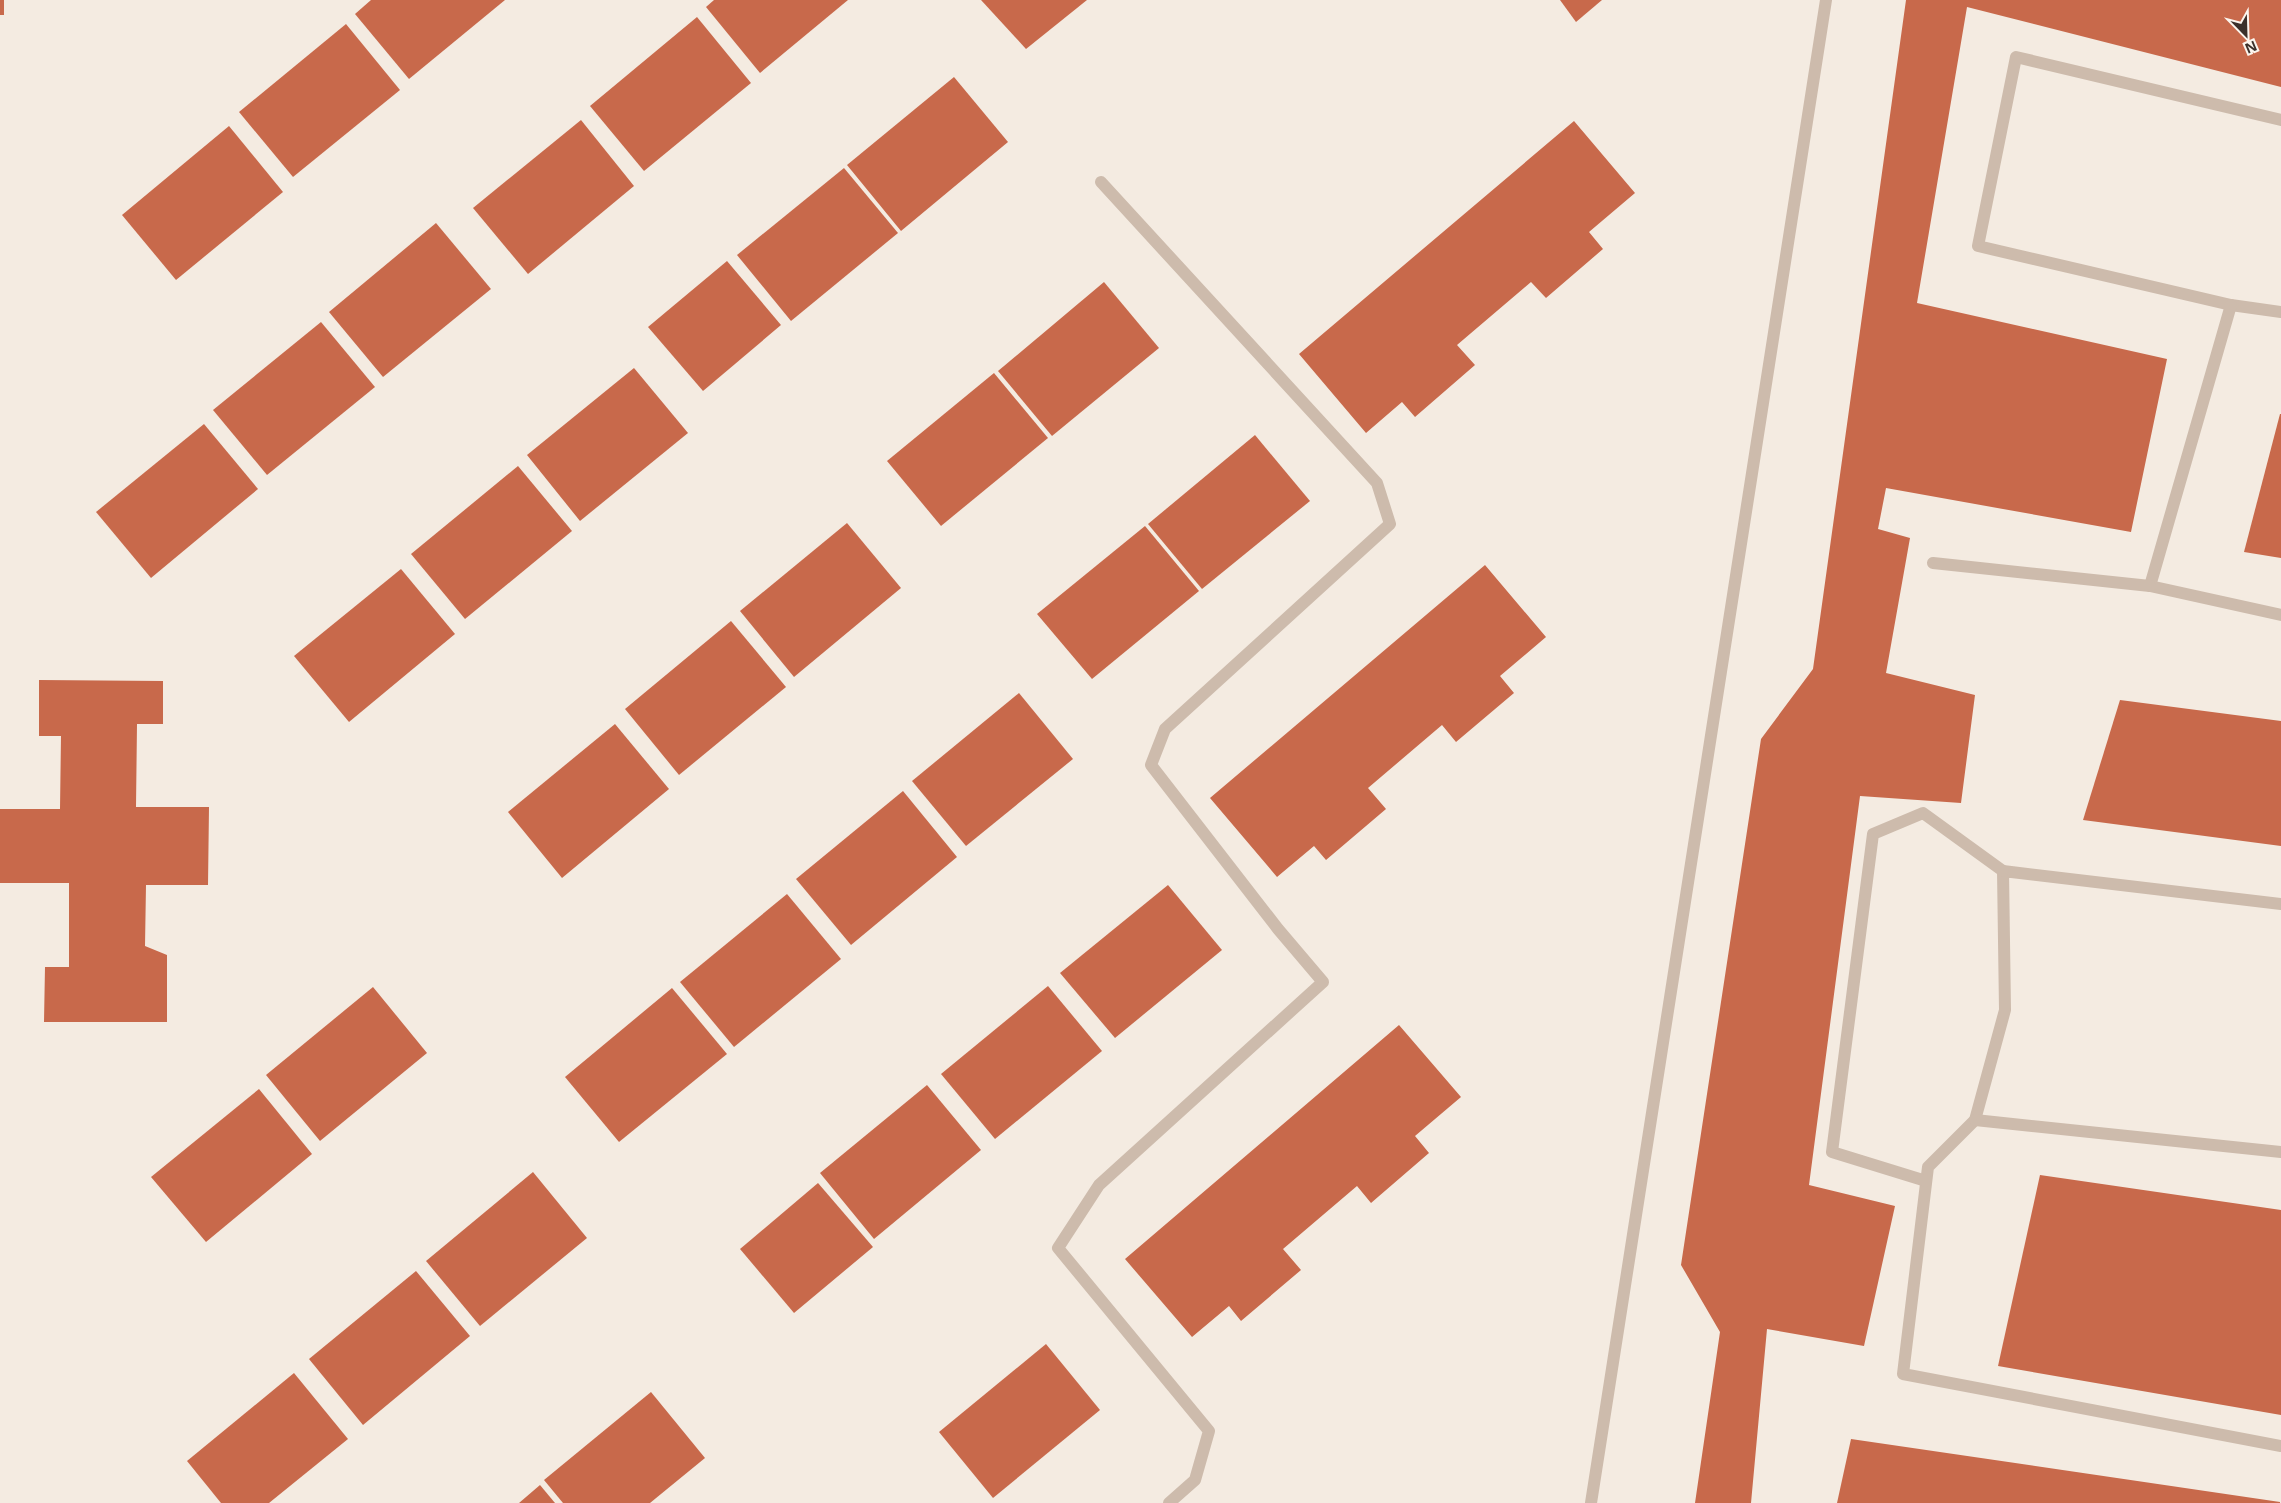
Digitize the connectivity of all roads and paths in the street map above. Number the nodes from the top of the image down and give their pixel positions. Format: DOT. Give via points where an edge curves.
graph roads {
  1 [pos="1826,0"];
  2 [pos="2281,120"];
  3 [pos="1102,182"];
  4 [pos="2231,306"];
  5 [pos="2281,312"];
  6 [pos="1933,563"];
  7 [pos="2150,586"];
  8 [pos="2281,615"];
  9 [pos="2003,871"];
  10 [pos="2281,904"];
  11 [pos="1975,1120"];
  12 [pos="2281,1152"];
  13 [pos="1926,1181"];
  14 [pos="2281,1446"];
  15 [pos="1169,1503"];
  16 [pos="1591,1503"];
  1 -- 16 [label="street"];
  2 -- 4 [label="street" via="2016,57 1978,246"];
  3 -- 15 [label="street" via="1377,483 1390,524 1165,729 1151,765 1323,982 1098,1186 1058,1248 1209,1431 1196,1480"];
  4 -- 5 [label="street"];
  4 -- 7 [label="street"];
  6 -- 7 [label="street"];
  7 -- 8 [label="street"];
  9 -- 10 [label="street"];
  9 -- 11 [label="street" via="2005,1010"];
  9 -- 13 [label="street" via="1923,813 1873,834 1832,1152"];
  11 -- 12 [label="street"];
  11 -- 13 [label="street" via="1928,1167"];
  13 -- 14 [label="street" via="1903,1374"];
}
